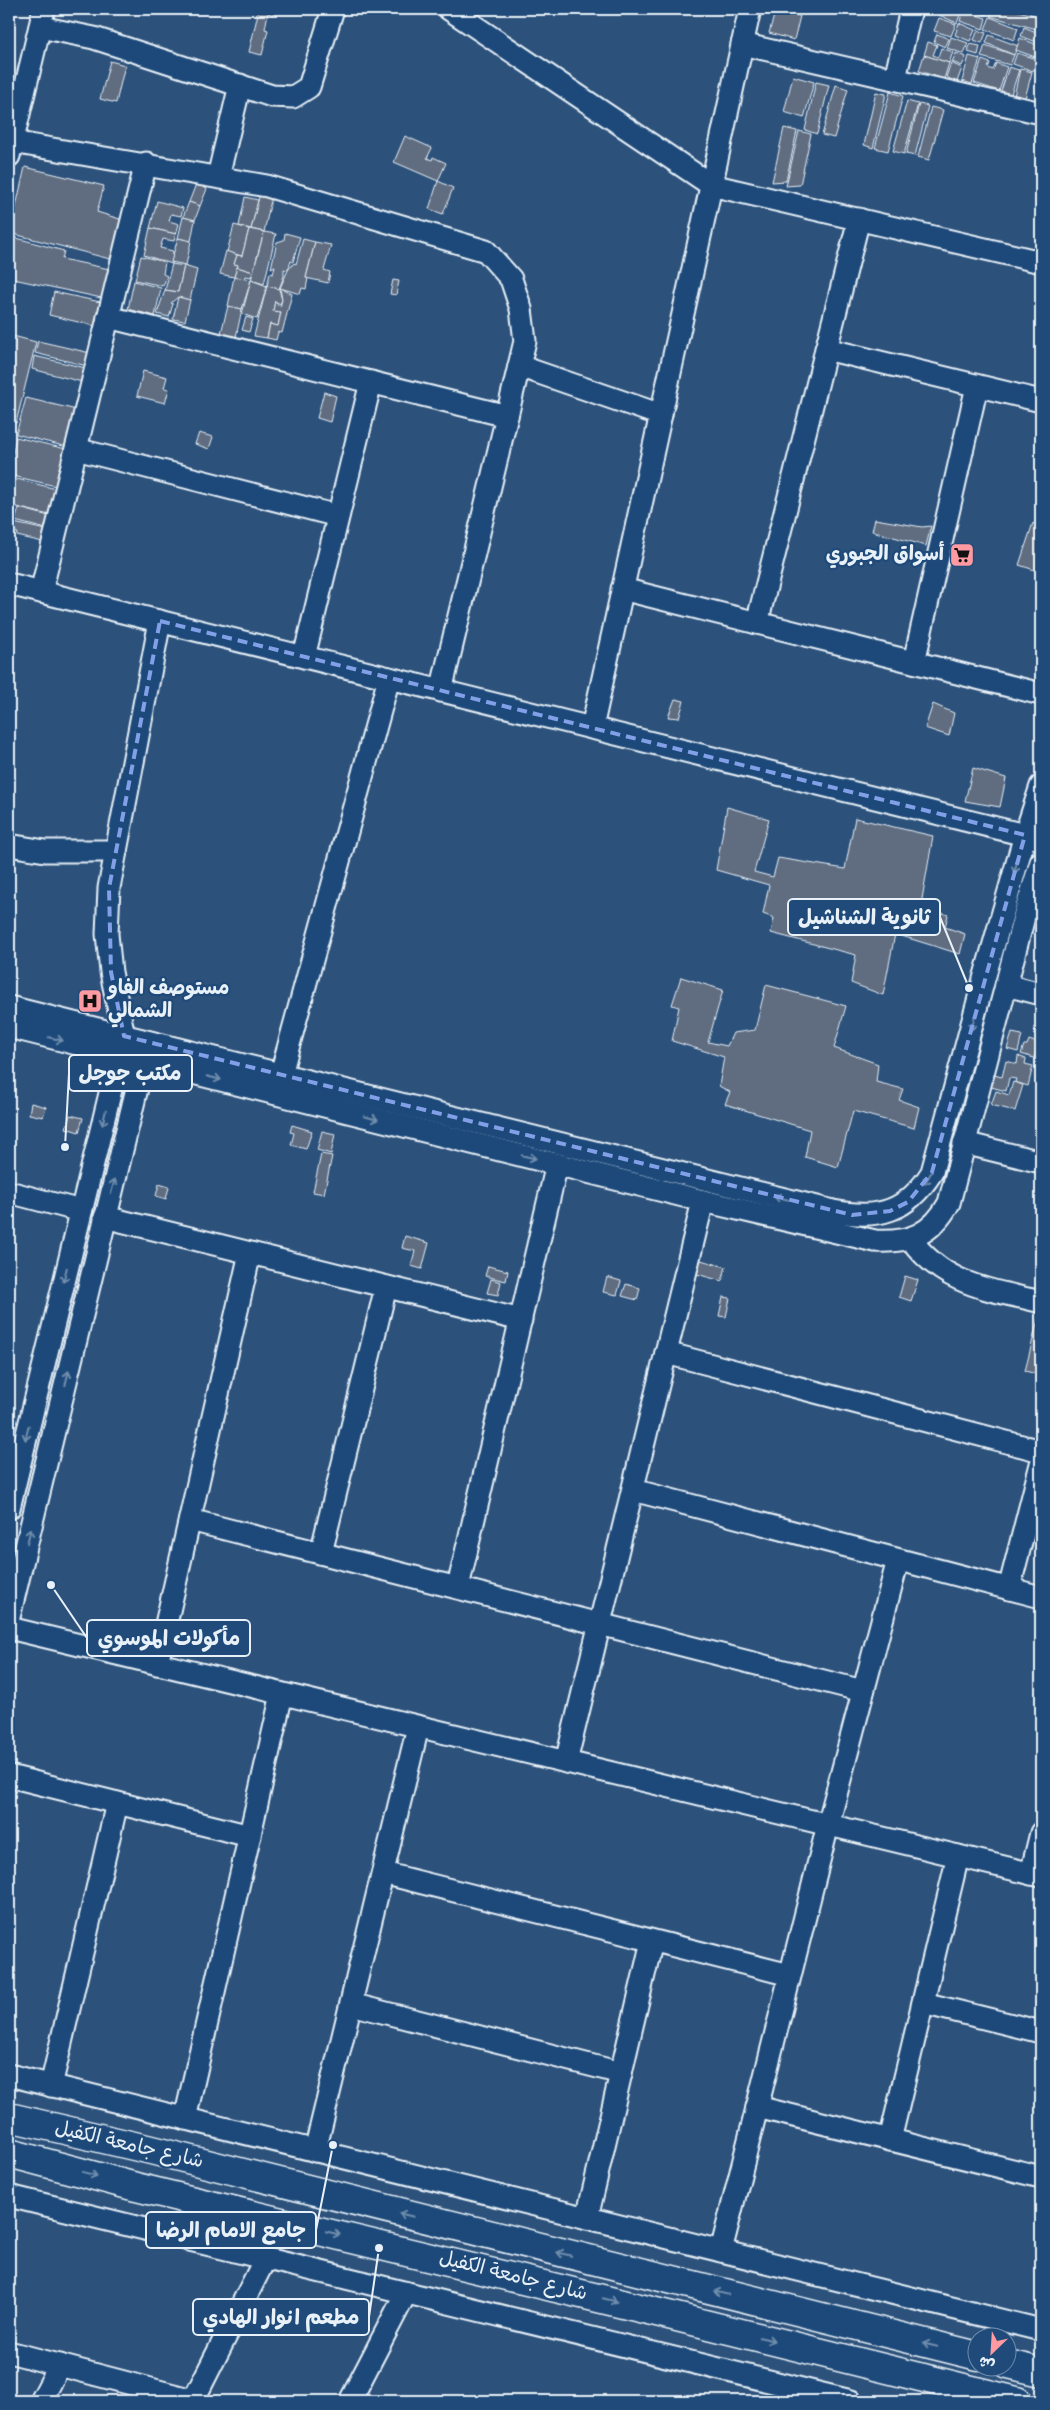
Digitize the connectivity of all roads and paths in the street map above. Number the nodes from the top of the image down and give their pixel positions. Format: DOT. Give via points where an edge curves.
graph roads {
  1 [pos="333,9"];
  2 [pos="449,9"];
  3 [pos="750,9"];
  4 [pos="911,9"];
  5 [pos="42,18"];
  6 [pos="742,44"];
  7 [pos="895,79"];
  8 [pos="240,85"];
  9 [pos="1041,113"];
  10 [pos="11,149"];
  11 [pos="146,163"];
  12 [pos="218,177"];
  13 [pos="711,186"];
  14 [pos="858,219"];
  15 [pos="1041,262"];
  16 [pos="108,317"];
  17 [pos="826,349"];
  18 [pos="519,366"];
  19 [pos="371,382"];
  20 [pos="978,386"];
  21 [pos="1041,401"];
  22 [pos="661,415"];
  23 [pos="507,416"];
  24 [pos="76,449"];
  25 [pos="338,516"];
  26 [pos="9,584"];
  27 [pos="622,589"];
  28 [pos="41,592"];
  29 [pos="160,621"];
  30 [pos="757,623"];
  31 [pos="304,657"];
  32 [pos="914,662"];
  33 [pos="389,678"];
  34 [pos="441,690"];
  35 [pos="1041,694"];
  36 [pos="592,728"];
  37 [pos="1041,786"];
  38 [pos="1033,837"];
  39 [pos="9,845"];
  40 [pos="116,852"];
  41 [pos="1041,862"];
  42 [pos="1006,985"];
  43 [pos="1041,994"];
  44 [pos="9,1007"];
  45 [pos="9,1028"];
  46 [pos="122,1045"];
  47 [pos="146,1051"];
  48 [pos="281,1074"];
  49 [pos="964,1143"];
  50 [pos="1041,1162"];
  51 [pos="557,1164"];
  52 [pos="9,1192"];
  53 [pos="703,1201"];
  54 [pos="81,1211"];
  55 [pos="105,1217"];
  56 [pos="910,1238"];
  57 [pos="250,1253"];
  58 [pos="386,1286"];
  59 [pos="1041,1302"];
  60 [pos="521,1320"];
  61 [pos="666,1353"];
  62 [pos="1041,1451"];
  63 [pos="1041,1464"];
  64 [pos="632,1490"];
  65 [pos="9,1508"];
  66 [pos="190,1520"];
  67 [pos="321,1553"];
  68 [pos="898,1560"];
  69 [pos="458,1587"];
  70 [pos="1009,1589"];
  71 [pos="1041,1597"];
  72 [pos="9,1617"];
  73 [pos="600,1623"];
  74 [pos="9,1628"];
  75 [pos="157,1664"];
  76 [pos="863,1691"];
  77 [pos="282,1694"];
  78 [pos="418,1726"];
  79 [pos="566,1762"];
  80 [pos="9,1776"];
  81 [pos="117,1803"];
  82 [pos="828,1825"];
  83 [pos="1041,1833"];
  84 [pos="250,1836"];
  85 [pos="958,1856"];
  86 [pos="383,1873"];
  87 [pos="1036,1875"];
  88 [pos="652,1941"];
  89 [pos="790,1975"];
  90 [pos="923,2003"];
  91 [pos="351,2004"];
  92 [pos="1041,2032"];
  93 [pos="621,2073"];
  94 [pos="9,2075"];
  95 [pos="51,2086"];
  96 [pos="757,2107"];
  97 [pos="9,2117"];
  98 [pos="185,2119"];
  99 [pos="62,2130"];
  100 [pos="890,2140"];
  101 [pos="147,2149"];
  102 [pos="315,2151"];
  103 [pos="9,2153"];
  104 [pos="49,2164"];
  105 [pos="1041,2177"];
  106 [pos="136,2187"];
  107 [pos="9,2196"];
  108 [pos="587,2218"];
  109 [pos="721,2251"];
  110 [pos="265,2259"];
  111 [pos="406,2293"];
  112 [pos="1041,2330"];
  113 [pos="9,2352"];
  114 [pos="968,2354"];
  115 [pos="60,2366"];
  116 [pos="1018,2366"];
  117 [pos="1041,2372"];
  118 [pos="41,2401"];
  119 [pos="193,2401"];
  120 [pos="350,2401"];
  121 [pos="851,2401"];
  122 [pos="1017,2401"];
  1 -- 8 [label="street" via="309,87 293,97 272,96"];
  2 -- 13 [label="street"];
  3 -- 6 [label="street"];
  4 -- 7 [label="street"];
  5 -- 8 [label="street"];
  5 -- 10 [label="street"];
  6 -- 7 [label="street"];
  6 -- 13 [label="street"];
  7 -- 9 [label="street"];
  8 -- 12 [label="street"];
  10 -- 11 [label="street"];
  11 -- 12 [label="street"];
  11 -- 16 [label="street"];
  12 -- 18 [label="street" via="267,186 486,251 512,279 521,309 525,341"];
  13 -- 14 [label="street"];
  13 -- 22 [label="street"];
  14 -- 15 [label="street"];
  14 -- 17 [label="street"];
  16 -- 19 [label="street"];
  16 -- 24 [label="street"];
  17 -- 20 [label="street"];
  17 -- 30 [label="street"];
  18 -- 22 [label="street"];
  18 -- 23 [label="street"];
  19 -- 23 [label="street"];
  19 -- 25 [label="street"];
  20 -- 21 [label="street"];
  20 -- 32 [label="street"];
  22 -- 27 [label="street"];
  23 -- 34 [label="street"];
  24 -- 25 [label="street"];
  24 -- 28 [label="street"];
  25 -- 31 [label="street"];
  26 -- 28 [label="street"];
  27 -- 30 [label="street"];
  27 -- 36 [label="street"];
  28 -- 29 [label="street"];
  29 -- 31 [label="street"];
  29 -- 40 [label="street"];
  30 -- 32 [label="street"];
  31 -- 33 [label="street"];
  32 -- 35 [label="street"];
  33 -- 34 [label="street"];
  33 -- 48 [label="street"];
  34 -- 36 [label="street"];
  36 -- 38 [label="street"];
  37 -- 38 [label="street"];
  38 -- 48 [label="street, one-way" via="932,1172 908,1202 890,1211 872,1215 833,1211"];
  39 -- 40 [label="street" via="45,851"];
  40 -- 46 [label="street" via="109,888 107,934"];
  41 -- 42 [label="street"];
  42 -- 43 [label="street"];
  42 -- 49 [label="street"];
  44 -- 46 [label="street"];
  45 -- 46 [label="street, one-way"];
  46 -- 47 [label="street"];
  46 -- 54 [label="street, one-way"];
  47 -- 48 [label="street"];
  47 -- 51 [label="street, one-way"];
  55 -- 47 [label="street, one-way"];
  49 -- 50 [label="street"];
  49 -- 56 [label="street" via="955,1187 941,1219 927,1231"];
  51 -- 53 [label="street"];
  51 -- 60 [label="street"];
  52 -- 54 [label="street"];
  53 -- 56 [label="street" via="875,1240 893,1242"];
  53 -- 61 [label="street"];
  54 -- 65 [label="street, one-way"];
  55 -- 57 [label="street"];
  72 -- 55 [label="street, one-way"];
  56 -- 59 [label="street" via="920,1252 947,1274"];
  57 -- 58 [label="street"];
  57 -- 66 [label="street"];
  58 -- 60 [label="street"];
  58 -- 67 [label="street"];
  60 -- 69 [label="street"];
  61 -- 62 [label="street"];
  61 -- 64 [label="street"];
  63 -- 70 [label="street"];
  64 -- 68 [label="street"];
  64 -- 73 [label="street"];
  66 -- 67 [label="street"];
  66 -- 75 [label="street"];
  67 -- 69 [label="street"];
  68 -- 70 [label="street"];
  68 -- 76 [label="street"];
  69 -- 73 [label="street"];
  70 -- 71 [label="street"];
  73 -- 76 [label="street"];
  73 -- 79 [label="street"];
  74 -- 75 [label="street"];
  75 -- 77 [label="street"];
  76 -- 82 [label="street"];
  77 -- 78 [label="street"];
  77 -- 84 [label="street"];
  78 -- 79 [label="street"];
  78 -- 86 [label="street"];
  79 -- 82 [label="street"];
  80 -- 81 [label="street"];
  81 -- 84 [label="street"];
  81 -- 95 [label="street"];
  82 -- 85 [label="street"];
  82 -- 89 [label="street"];
  83 -- 87 [label="street"];
  84 -- 98 [label="street"];
  85 -- 87 [label="street"];
  85 -- 90 [label="street"];
  86 -- 88 [label="street"];
  86 -- 91 [label="street"];
  88 -- 89 [label="street"];
  88 -- 93 [label="street"];
  89 -- 96 [label="street"];
  90 -- 92 [label="street"];
  90 -- 100 [label="street"];
  91 -- 93 [label="street"];
  91 -- 102 [label="street"];
  93 -- 108 [label="street"];
  94 -- 95 [label="street"];
  95 -- 98 [label="street"];
  96 -- 100 [label="street"];
  96 -- 109 [label="street"];
  97 -- 99 [label="main road, شارع جامعة الكفيل"];
  98 -- 102 [label="street"];
  99 -- 101 [label="main road, شارع جامعة الكفيل"];
  99 -- 104 [label="main road" via="68,2144 67,2152 63,2158"];
  100 -- 105 [label="street"];
  101 -- 106 [label="main road" via="136,2151 127,2158 124,2168 127,2180"];
  114 -- 101 [label="main road, شارع جامعة الكفيل, one-way"];
  102 -- 108 [label="street"];
  103 -- 104 [label="main road, شارع جامعة الكفيل"];
  104 -- 106 [label="main road, شارع جامعة الكفيل, one-way"];
  106 -- 122 [label="main road, شارع جامعة الكفيل, one-way"];
  107 -- 110 [label="street"];
  108 -- 109 [label="street"];
  109 -- 112 [label="street"];
  110 -- 111 [label="street"];
  110 -- 119 [label="street"];
  111 -- 120 [label="street"];
  111 -- 121 [label="street"];
  113 -- 115 [label="street"];
  115 -- 118 [label="street"];
  115 -- 119 [label="street"];
  116 -- 117 [label="main road"];
}
